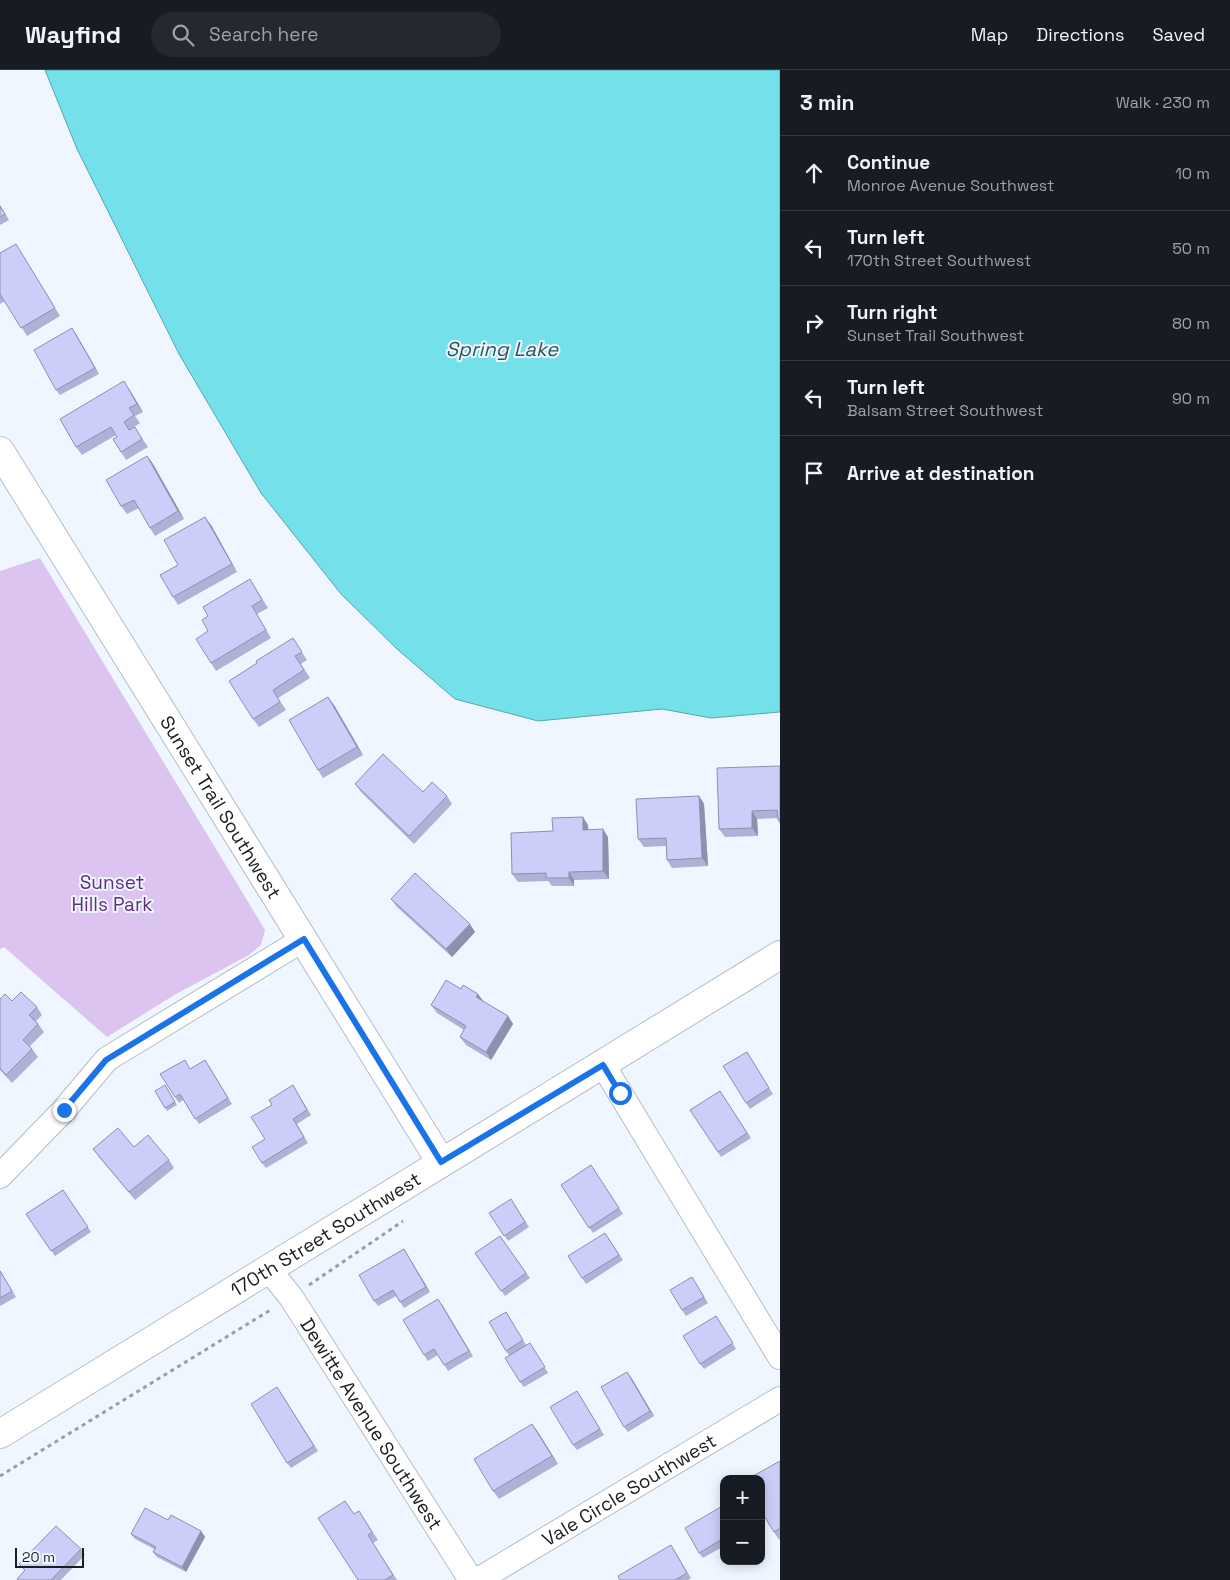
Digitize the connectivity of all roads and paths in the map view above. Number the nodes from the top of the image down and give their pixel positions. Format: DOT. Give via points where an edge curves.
graph roads {
  1 [pos="0,451"];
  2 [pos="304,939"];
  3 [pos="780,955"];
  4 [pos="603,1065"];
  5 [pos="441,1162"];
  6 [pos="0,1176"];
  7 [pos="403,1220"];
  8 [pos="269,1270"];
  9 [pos="291,1297"];
  10 [pos="780,1357"];
  11 [pos="780,1399"];
  12 [pos="0,1434"];
  13 [pos="0,1476"];
  14 [pos="471,1580"];
  15 [pos="478,1580"];
  1 -- 2 [label="street, Sunset Trail Southwest"];
  2 -- 5 [label="street, Sunset Trail Southwest"];
  2 -- 6 [label="street" via="106,1060 64,1110"];
  3 -- 4 [label="street, 170th Street Southwest"];
  4 -- 5 [label="street, 170th Street Southwest"];
  4 -- 10 [label="street"];
  5 -- 8 [label="street, 170th Street Southwest"];
  7 -- 9 [label="path"];
  8 -- 9 [label="street, Dewitte Avenue Southwest"];
  8 -- 12 [label="street, 170th Street Southwest"];
  9 -- 13 [label="path"];
  9 -- 14 [label="street, Dewitte Avenue Southwest"];
  11 -- 15 [label="street, Vale Circle Southwest"];
}
